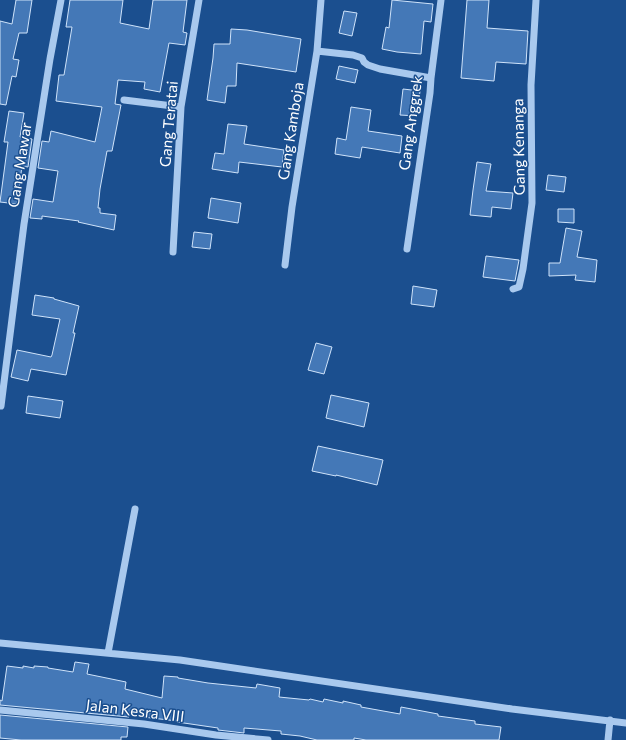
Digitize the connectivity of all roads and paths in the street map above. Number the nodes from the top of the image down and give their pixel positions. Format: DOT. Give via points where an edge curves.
graph roads {
  1 [pos="61,0"];
  2 [pos="199,0"];
  3 [pos="321,0"];
  4 [pos="441,0"];
  5 [pos="536,0"];
  6 [pos="317,51"];
  7 [pos="431,78"];
  8 [pos="124,100"];
  9 [pos="181,107"];
  10 [pos="407,249"];
  11 [pos="173,252"];
  12 [pos="284,266"];
  13 [pos="514,290"];
  14 [pos="1,406"];
  15 [pos="136,509"];
  16 [pos="0,643"];
  17 [pos="108,653"];
  18 [pos="0,710"];
  19 [pos="610,720"];
  20 [pos="626,723"];
  21 [pos="263,740"];
  22 [pos="268,740"];
  23 [pos="608,740"];
  1 -- 14 [label="street, Gang Mawar" via="24,224"];
  2 -- 9 [label="street, Gang Teratai"];
  3 -- 6 [label="street, Gang Kamboja"];
  4 -- 7 [label="street, Gang Anggrek"];
  5 -- 13 [label="street, Gang Kenanga" via="531,85 532,203 523,269 519,287"];
  6 -- 7 [label="street" via="353,55 380,69"];
  6 -- 12 [label="street, Gang Kamboja"];
  7 -- 10 [label="street, Gang Anggrek"];
  8 -- 9 [label="street"];
  9 -- 11 [label="street, Gang Teratai"];
  15 -- 17 [label="street"];
  16 -- 17 [label="street"];
  17 -- 19 [label="street" via="180,660 512,709"];
  18 -- 21 [label="street, Jalan Kesra VIII" via="144,724"];
  19 -- 20 [label="street"];
  19 -- 23 [label="street"];
  21 -- 22 [label="street, Jalan Kesra VIII"];
}
